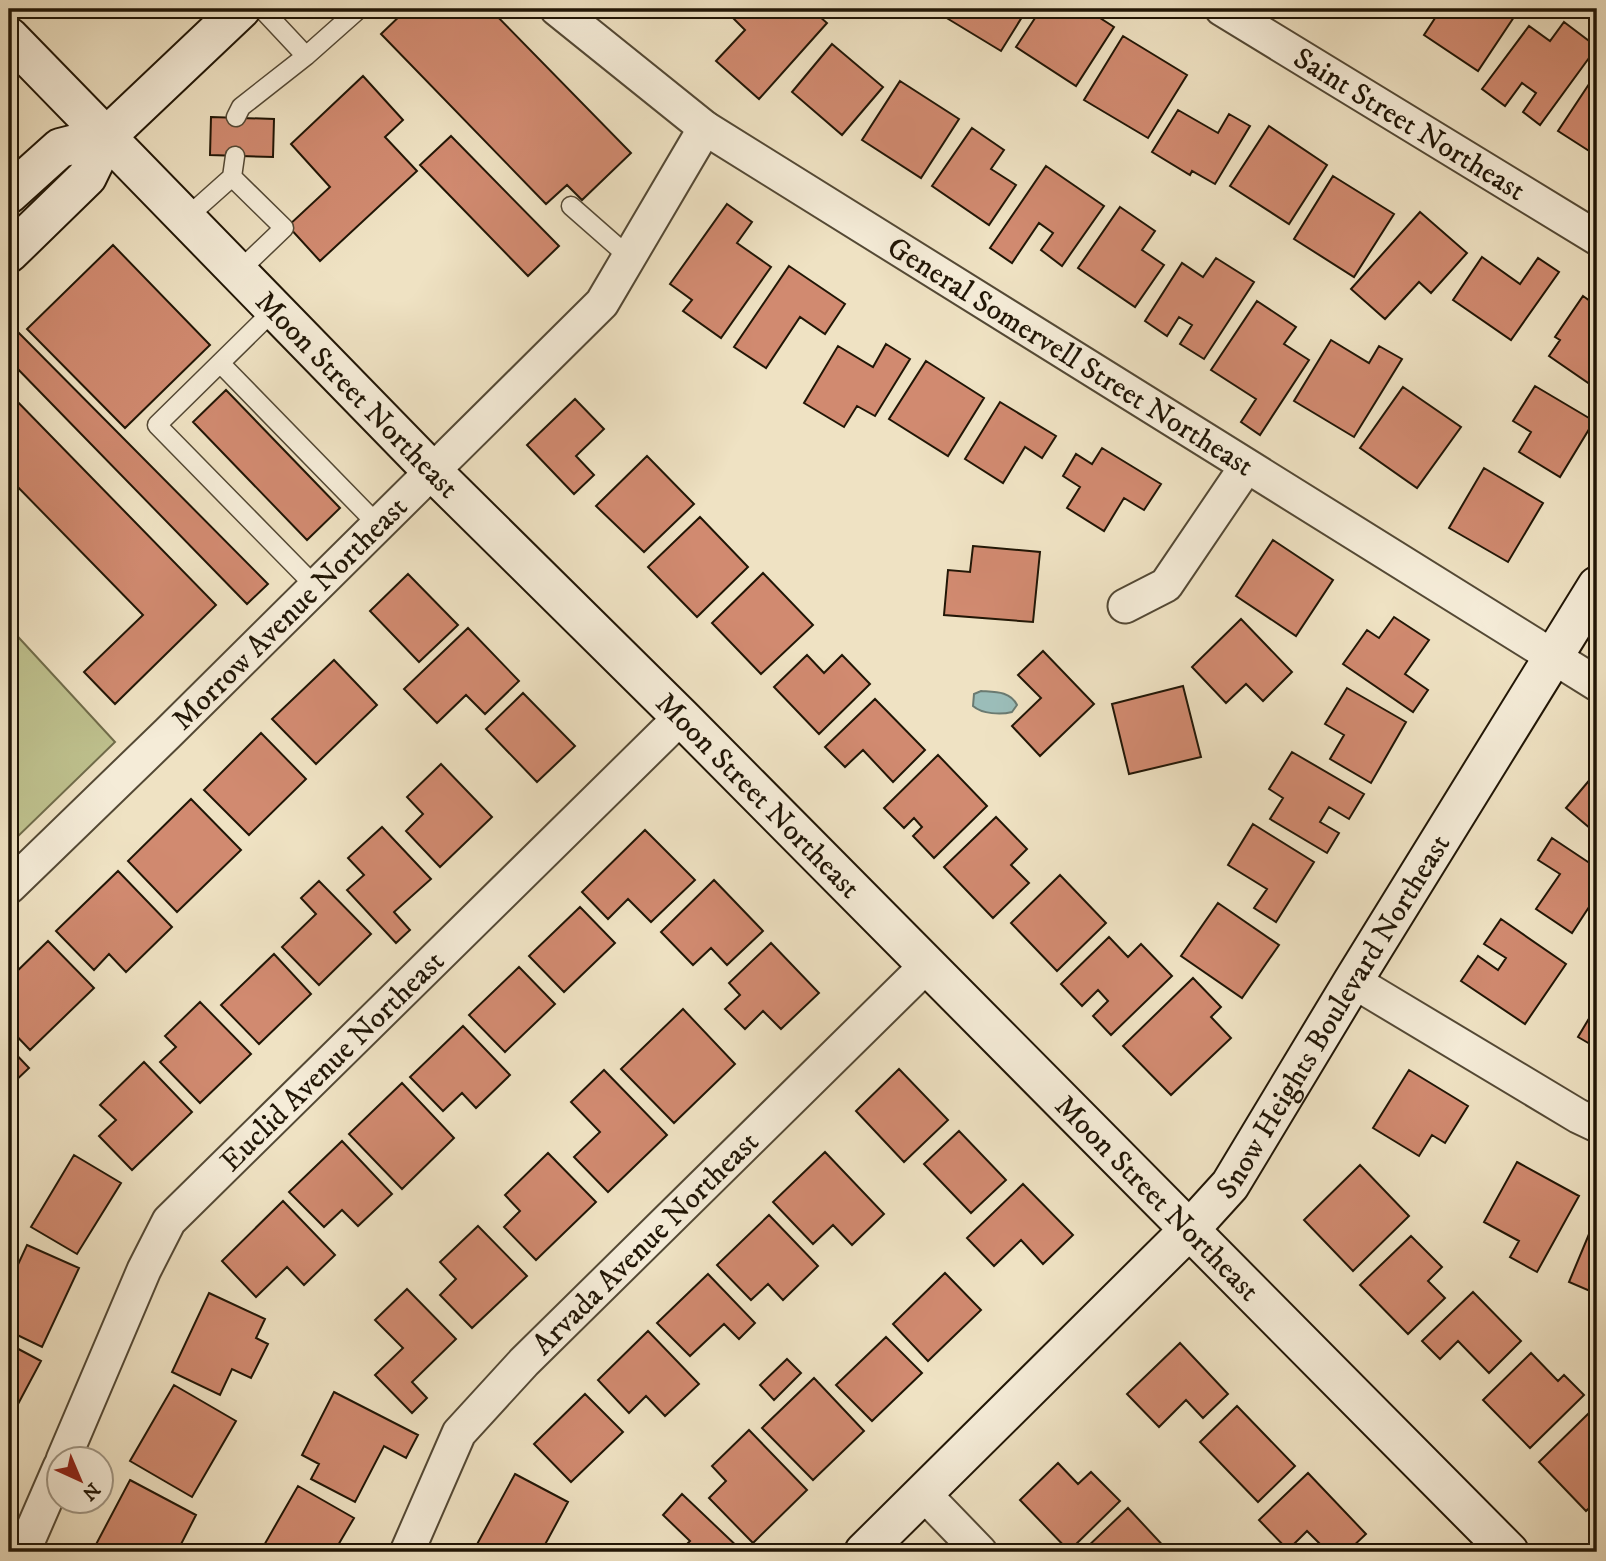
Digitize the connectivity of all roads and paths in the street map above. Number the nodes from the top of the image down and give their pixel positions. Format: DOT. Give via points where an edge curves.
graph roads {
  1 [pos="241,9"];
  2 [pos="262,9"];
  3 [pos="359,9"];
  4 [pos="557,9"];
  5 [pos="1222,9"];
  6 [pos="14,52"];
  7 [pos="306,56"];
  8 [pos="236,117"];
  9 [pos="705,128"];
  10 [pos="107,136"];
  11 [pos="235,156"];
  12 [pos="232,177"];
  13 [pos="9,192"];
  14 [pos="571,206"];
  15 [pos="186,218"];
  16 [pos="1597,239"];
  17 [pos="9,253"];
  18 [pos="629,257"];
  19 [pos="238,272"];
  20 [pos="275,309"];
  21 [pos="220,363"];
  22 [pos="1246,467"];
  23 [pos="432,471"];
  24 [pos="378,525"];
  25 [pos="315,586"];
  26 [pos="1597,586"];
  27 [pos="1125,606"];
  28 [pos="1553,657"];
  29 [pos="1597,684"];
  30 [pos="681,717"];
  31 [pos="9,887"];
  32 [pos="926,966"];
  33 [pos="1353,981"];
  34 [pos="1597,1125"];
  35 [pos="1190,1229"];
  36 [pos="69,1446"];
  37 [pos="923,1493"];
  38 [pos="46,1499"];
  39 [pos="23,1552"];
  40 [pos="407,1552"];
  41 [pos="864,1552"];
  42 [pos="980,1552"];
  43 [pos="1509,1552"];
  1 -- 10 [label="street"];
  2 -- 7 [label="lane"];
  3 -- 7 [label="lane"];
  4 -- 9 [label="street, General Somervell Street Northeast"];
  5 -- 16 [label="street, Saint Street Northeast"];
  6 -- 10 [label="street, Moon Street Northeast"];
  7 -- 8 [label="lane" via="241,107"];
  9 -- 18 [label="street, Morrow Avenue Northeast"];
  9 -- 22 [label="street, General Somervell Street Northeast"];
  10 -- 13 [label="street" via="60,148"];
  10 -- 15 [label="street, Moon Street Northeast"];
  10 -- 17 [label="street" via="87,177"];
  11 -- 12 [label="lane"];
  12 -- 15 [label="lane"];
  12 -- 19 [label="lane" via="284,228"];
  14 -- 18 [label="lane"];
  15 -- 19 [label="street, Moon Street Northeast"];
  18 -- 23 [label="street, Morrow Avenue Northeast" via="602,303"];
  19 -- 20 [label="street, Moon Street Northeast"];
  20 -- 21 [label="lane"];
  20 -- 23 [label="street, Moon Street Northeast"];
  21 -- 24 [label="lane"];
  21 -- 25 [label="lane" via="157,425"];
  22 -- 27 [label="street" via="1166,585"];
  22 -- 28 [label="street, General Somervell Street Northeast"];
  23 -- 24 [label="street, Morrow Avenue Northeast"];
  23 -- 30 [label="street, Moon Street Northeast"];
  24 -- 25 [label="street, Morrow Avenue Northeast"];
  25 -- 31 [label="street, Morrow Avenue Northeast"];
  26 -- 28 [label="street, Snow Heights Boulevard Northeast"];
  28 -- 29 [label="street, General Somervell Street Northeast"];
  28 -- 33 [label="street, Snow Heights Boulevard Northeast"];
  30 -- 32 [label="street, Moon Street Northeast"];
  30 -- 36 [label="street, Euclid Avenue Northeast" via="169,1221"];
  32 -- 35 [label="street, Moon Street Northeast"];
  32 -- 40 [label="street, Arvada Avenue Northeast" via="524,1362 458,1433"];
  33 -- 34 [label="street"];
  33 -- 35 [label="street, Snow Heights Boulevard Northeast" via="1230,1185"];
  35 -- 37 [label="street, Snow Heights Boulevard Northeast"];
  35 -- 43 [label="street, Moon Street Northeast"];
  37 -- 41 [label="street, Snow Heights Boulevard Northeast"];
  37 -- 42 [label="street"];
  38 -- 39 [label="street"];
}
